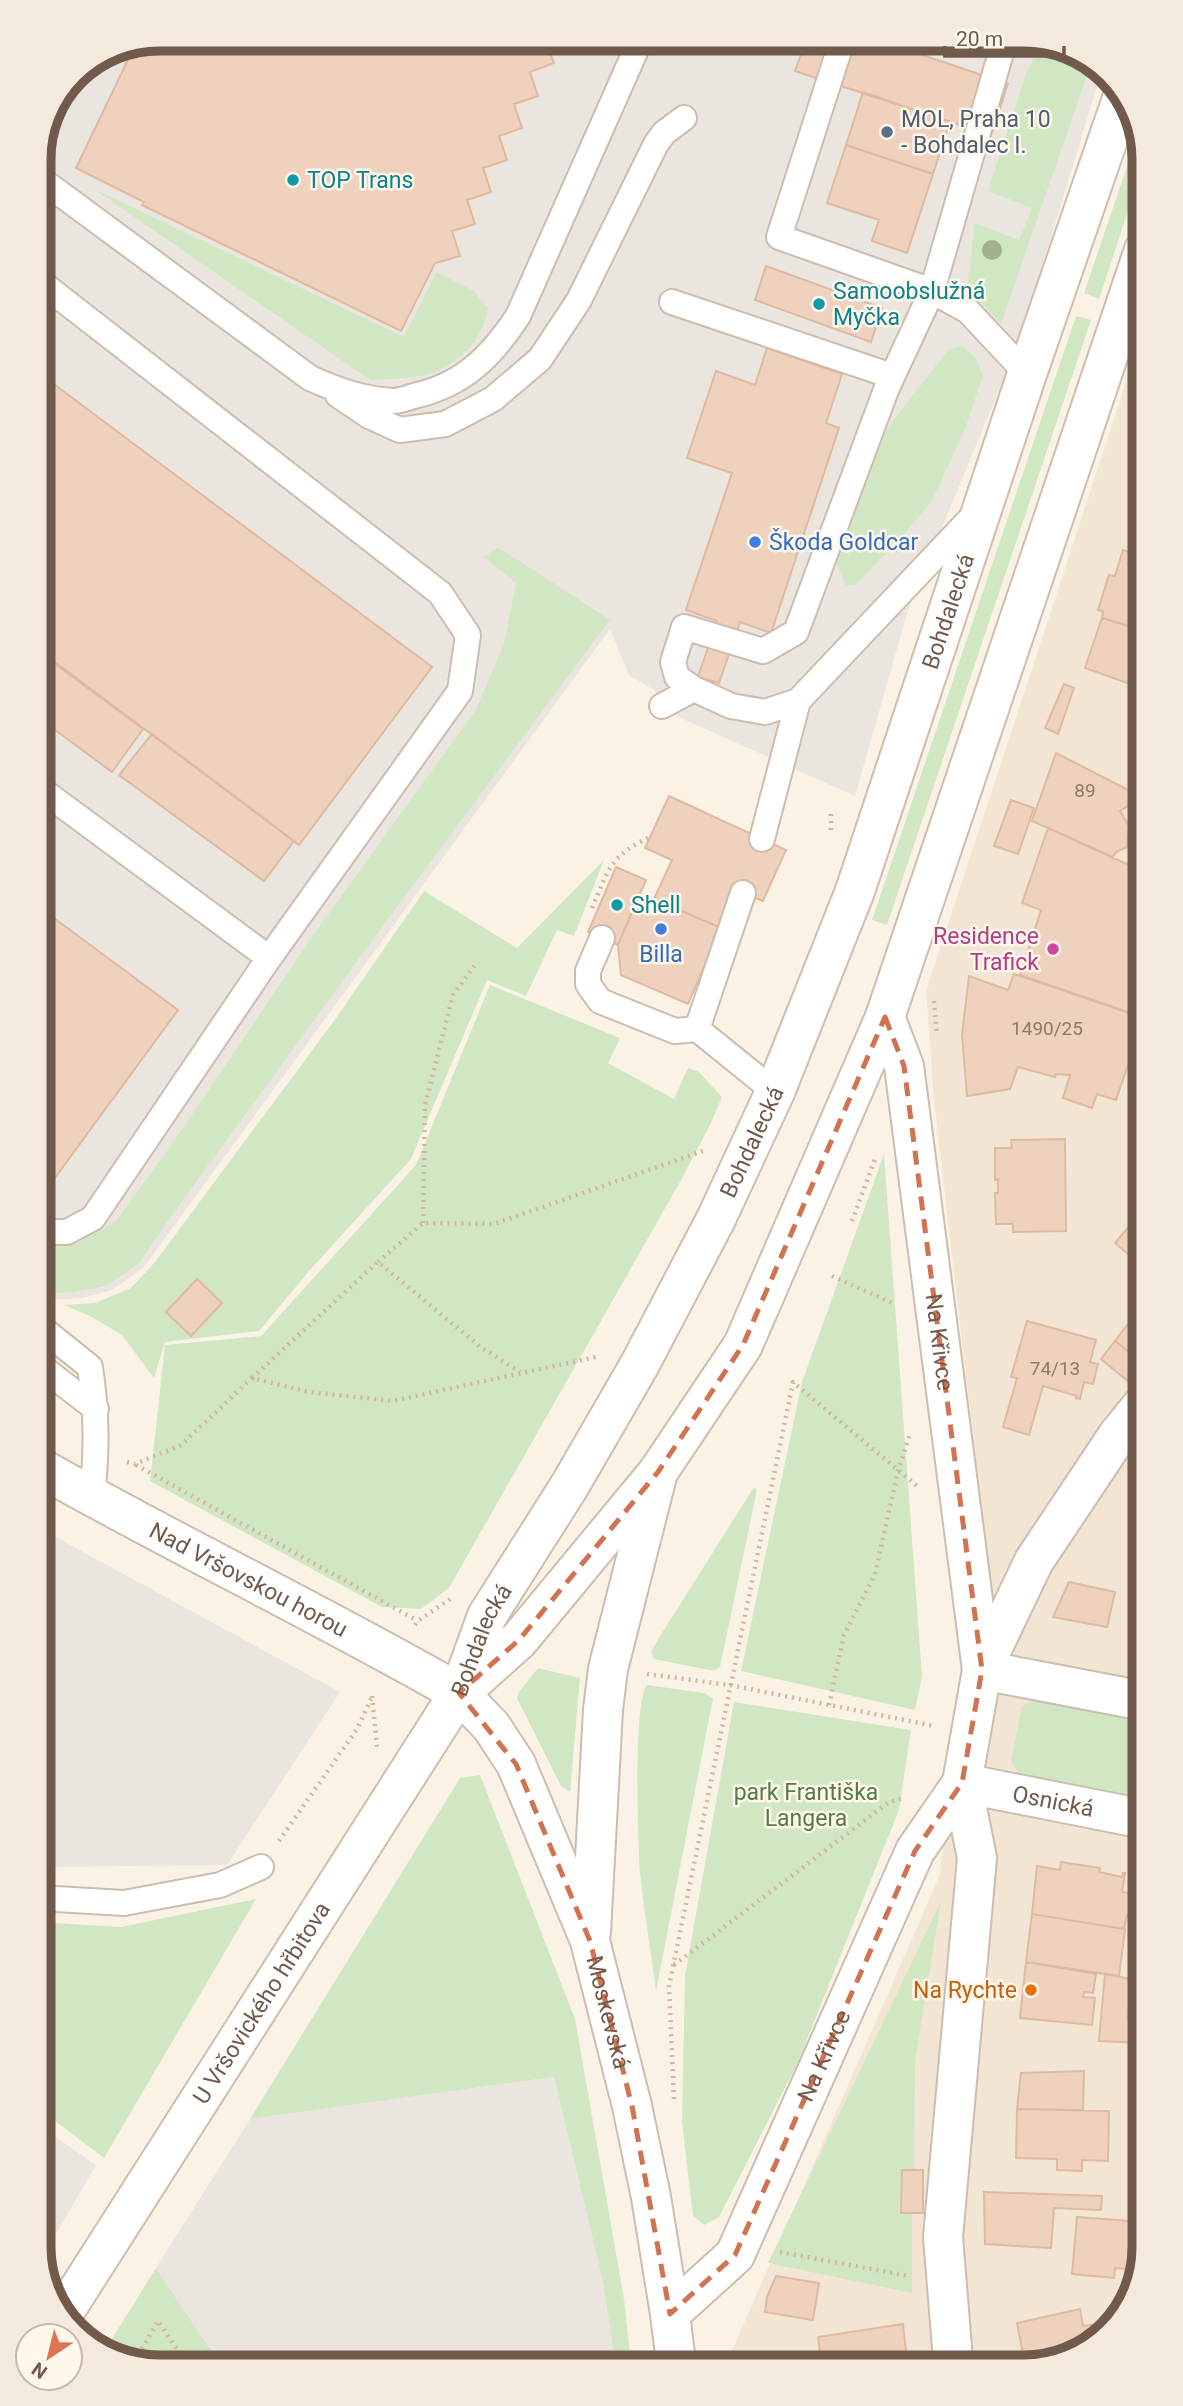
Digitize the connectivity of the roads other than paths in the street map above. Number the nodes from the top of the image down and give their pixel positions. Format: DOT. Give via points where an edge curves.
graph roads {
  1 [pos="635,51"];
  2 [pos="839,51"];
  3 [pos="1002,51"];
  4 [pos="1119,106"];
  5 [pos="684,118"];
  6 [pos="51,187"];
  7 [pos="1132,286"];
  8 [pos="51,290"];
  9 [pos="932,291"];
  10 [pos="672,302"];
  11 [pos="1027,374"];
  12 [pos="892,376"];
  13 [pos="314,380"];
  14 [pos="984,504"];
  15 [pos="694,689"];
  16 [pos="798,701"];
  17 [pos="662,706"];
  18 [pos="51,797"];
  19 [pos="762,839"];
  20 [pos="743,893"];
  21 [pos="602,938"];
  22 [pos="269,958"];
  23 [pos="886,1017"];
  24 [pos="697,1029"];
  25 [pos="775,1092"];
  26 [pos="51,1231"];
  27 [pos="51,1336"];
  28 [pos="51,1374"];
  29 [pos="96,1409"];
  30 [pos="1132,1417"];
  31 [pos="658,1472"];
  32 [pos="51,1474"];
  33 [pos="92,1497"];
  34 [pos="982,1670"];
  35 [pos="459,1693"];
  36 [pos="1132,1698"];
  37 [pos="962,1783"];
  38 [pos="1132,1817"];
  39 [pos="261,1867"];
  40 [pos="51,1899"];
  41 [pos="590,1941"];
  42 [pos="69,2307"];
  43 [pos="670,2314"];
  44 [pos="675,2355"];
  45 [pos="953,2355"];
  1 -- 13 [label="lane" via="518,316 479,365 439,390 395,401 354,395"];
  2 -- 9 [label="lane" via="779,237"];
  3 -- 9 [label="lane"];
  4 -- 11 [label="street, Bohdalecká"];
  5 -- 13 [label="lane" via="656,144 579,300 540,359 493,400 445,424 400,430"];
  6 -- 13 [label="lane"];
  7 -- 23 [label="street, Bohdalecká"];
  8 -- 22 [label="lane" via="440,593 468,635 460,691"];
  9 -- 11 [label="lane" via="968,311"];
  9 -- 12 [label="lane"];
  10 -- 12 [label="lane"];
  11 -- 14 [label="street, Bohdalecká"];
  12 -- 15 [label="lane" via="796,632 763,651 684,627 673,662 677,677"];
  14 -- 16 [label="lane"];
  14 -- 25 [label="street, Bohdalecká" via="855,891"];
  15 -- 16 [label="lane" via="731,706 765,712"];
  15 -- 17 [label="lane"];
  16 -- 19 [label="lane"];
  18 -- 22 [label="lane"];
  20 -- 24 [label="lane"];
  21 -- 24 [label="lane" via="588,971 588,984 600,1001 675,1031"];
  22 -- 26 [label="lane" via="93,1218 68,1232"];
  23 -- 31 [label="street, Bohdalecká" via="743,1345"];
  23 -- 34 [label="street, Na Křivce" via="904,1066"];
  24 -- 25 [label="lane"];
  25 -- 35 [label="street, Bohdalecká" via="716,1219 640,1364 487,1616"];
  27 -- 29 [label="lane" via="90,1367"];
  28 -- 29 [label="lane"];
  29 -- 33 [label="lane"];
  30 -- 34 [label="street, Na Křivce" via="1034,1561"];
  31 -- 35 [label="street, Bohdalecká" via="519,1640"];
  31 -- 41 [label="street" via="608,1670"];
  32 -- 33 [label="street, Nad Vršovskou horou"];
  33 -- 35 [label="street, Nad Vršovskou horou"];
  34 -- 36 [label="street"];
  34 -- 37 [label="street, Na Křivce"];
  35 -- 41 [label="street, Moskevská" via="491,1726 516,1765"];
  35 -- 42 [label="street, U Vršovického hřbitova"];
  37 -- 38 [label="street, Osnická"];
  37 -- 43 [label="street, Na Křivce" via="915,1851 735,2255"];
  37 -- 45 [label="street, Na Křivce" via="977,1858 943,2238"];
  39 -- 40 [label="lane" via="220,1885 124,1903"];
  41 -- 43 [label="street, Moskevská" via="632,2106"];
  43 -- 44 [label="street, Moskevská"];
}
